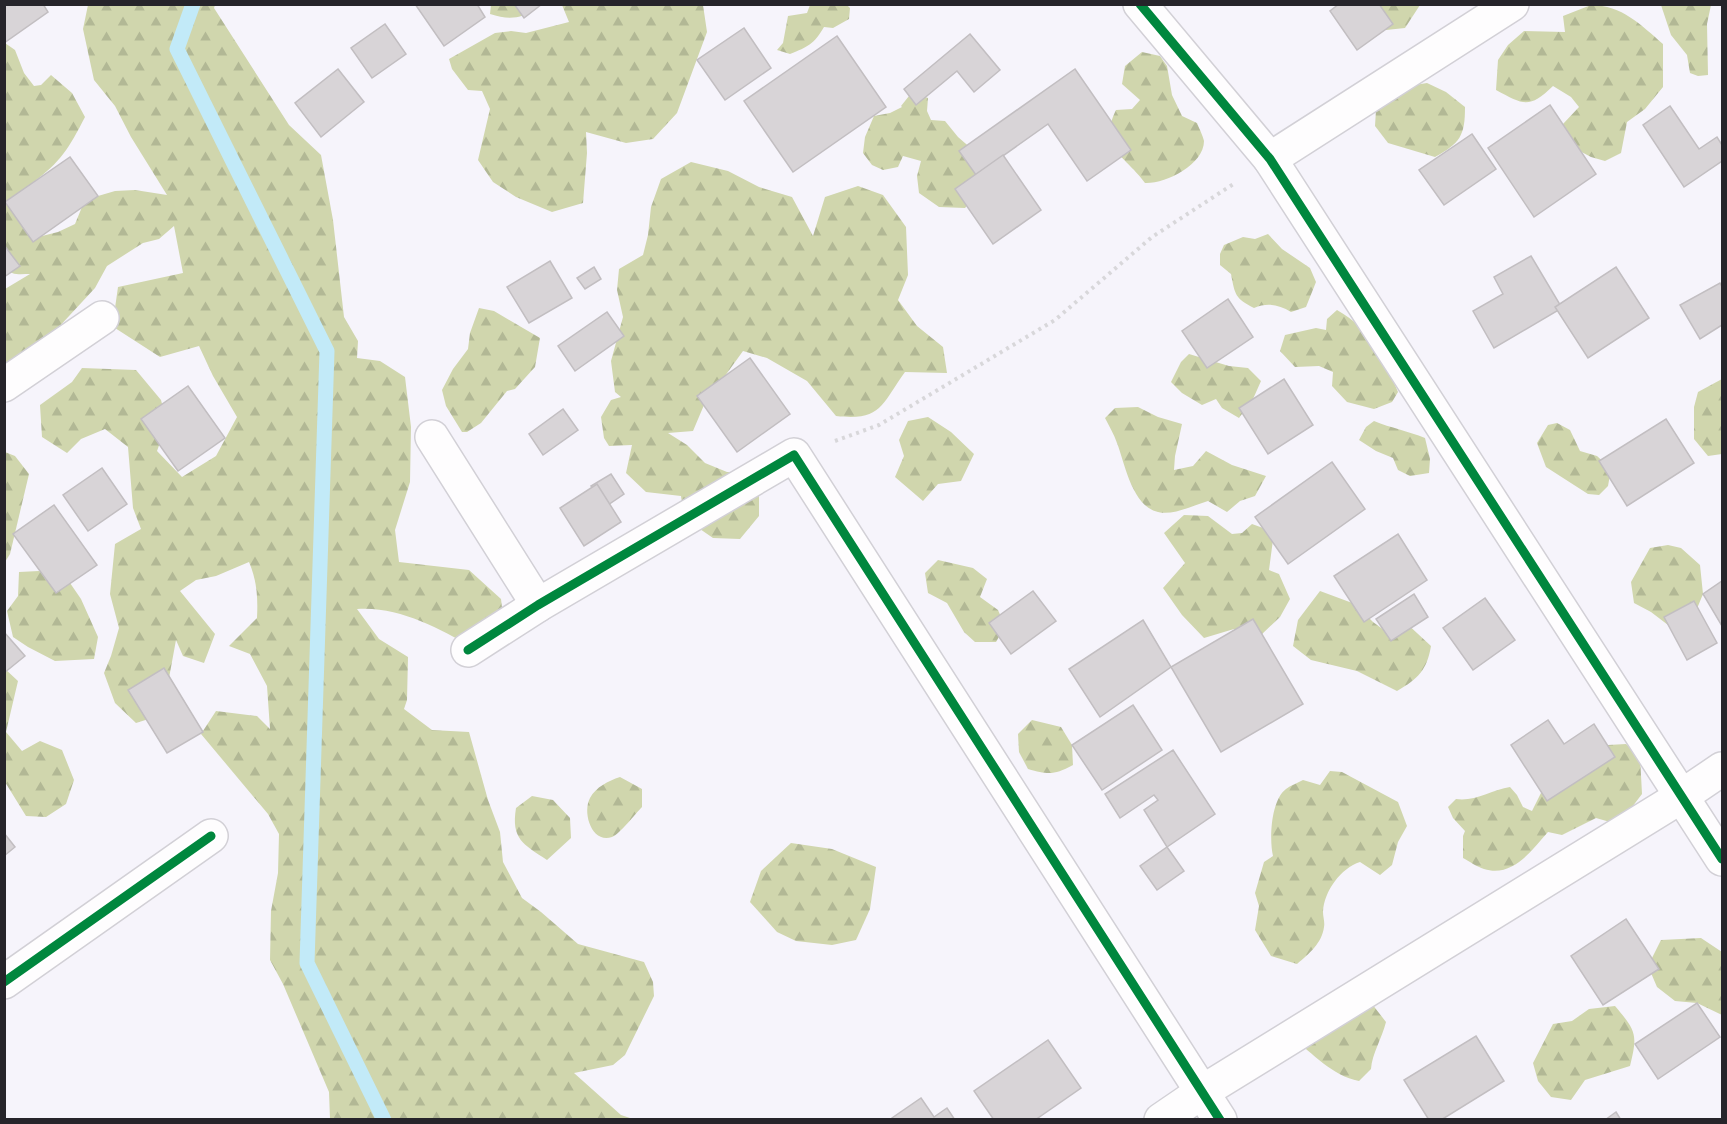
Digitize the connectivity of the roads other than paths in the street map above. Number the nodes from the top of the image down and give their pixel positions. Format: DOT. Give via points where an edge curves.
graph roads {
  1 [pos="1140,4"];
  2 [pos="1512,4"];
  3 [pos="1270,159"];
  4 [pos="102,318"];
  5 [pos="4,385"];
  6 [pos="432,437"];
  7 [pos="538,605"];
  8 [pos="468,650"];
  9 [pos="1722,769"];
  10 [pos="1682,796"];
  11 [pos="211,837"];
  12 [pos="1722,859"];
  13 [pos="4,982"];
  14 [pos="1202,1092"];
  15 [pos="1161,1119"];
  16 [pos="1220,1119"];
  1 -- 3 [label="street"];
  2 -- 3 [label="street"];
  3 -- 10 [label="street"];
  4 -- 5 [label="street"];
  6 -- 7 [label="street"];
  7 -- 8 [label="street"];
  7 -- 14 [label="street" via="794,455"];
  9 -- 10 [label="street"];
  10 -- 12 [label="street"];
  10 -- 14 [label="street"];
  11 -- 13 [label="street"];
  14 -- 15 [label="street"];
  14 -- 16 [label="street"];
}
